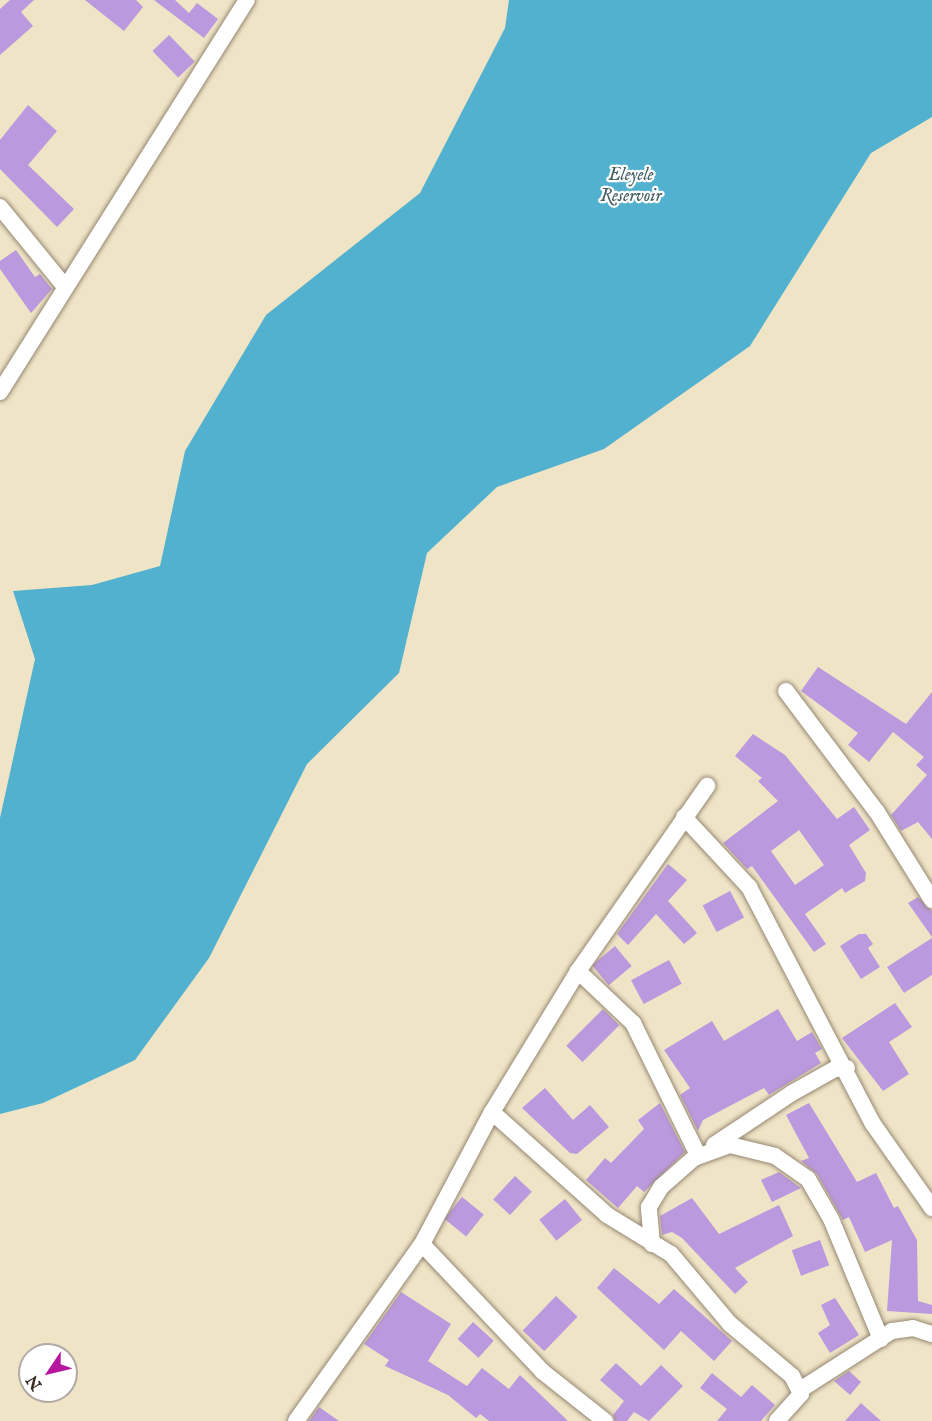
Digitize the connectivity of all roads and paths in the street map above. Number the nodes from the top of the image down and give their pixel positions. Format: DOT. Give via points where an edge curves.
graph roads {
  1 [pos="247,0"];
  2 [pos="0,207"];
  3 [pos="66,288"];
  4 [pos="0,392"];
  5 [pos="786,691"];
  6 [pos="707,786"];
  7 [pos="684,817"];
  8 [pos="932,900"];
  9 [pos="578,971"];
  10 [pos="847,1068"];
  11 [pos="492,1112"];
  12 [pos="703,1152"];
  13 [pos="932,1208"];
  14 [pos="422,1244"];
  15 [pos="652,1244"];
  16 [pos="932,1334"];
  17 [pos="880,1339"];
  18 [pos="800,1390"];
  19 [pos="296,1421"];
  20 [pos="604,1421"];
  21 [pos="777,1421"];
  1 -- 3 [label="street"];
  2 -- 3 [label="street"];
  3 -- 4 [label="street"];
  5 -- 8 [label="street" via="878,812"];
  6 -- 7 [label="street"];
  7 -- 9 [label="street"];
  7 -- 10 [label="street" via="749,887"];
  9 -- 11 [label="street"];
  9 -- 12 [label="street" via="633,1023"];
  10 -- 12 [label="street" via="792,1093"];
  10 -- 13 [label="street" via="873,1124"];
  11 -- 14 [label="street"];
  11 -- 15 [label="street" via="572,1187"];
  12 -- 15 [label="street" via="661,1186 649,1207"];
  12 -- 17 [label="street" via="745,1145 794,1165 808,1179 831,1219"];
  14 -- 19 [label="street"];
  14 -- 20 [label="street" via="543,1372"];
  15 -- 18 [label="street" via="671,1254 730,1324 792,1376"];
  16 -- 17 [label="street" via="901,1328"];
  17 -- 18 [label="street"];
  18 -- 21 [label="street" via="798,1401"];
}
